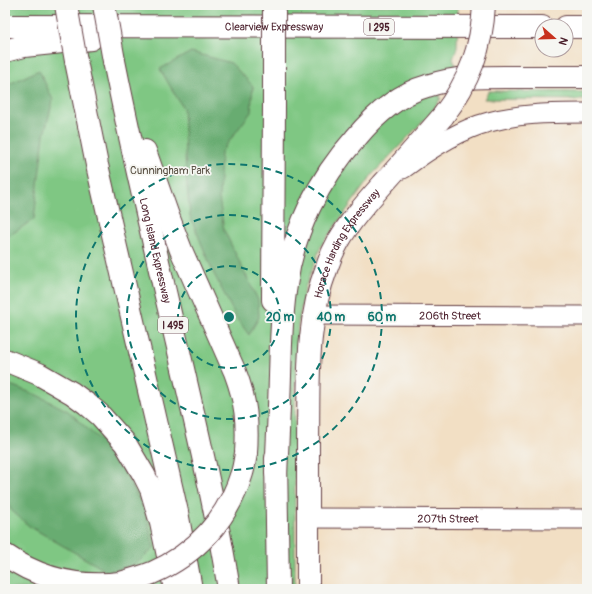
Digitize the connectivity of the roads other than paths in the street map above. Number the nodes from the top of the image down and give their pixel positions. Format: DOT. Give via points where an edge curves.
graph roads {
  1 [pos="66,5"];
  2 [pos="104,5"];
  3 [pos="274,5"];
  4 [pos="484,5"];
  5 [pos="5,26"];
  6 [pos="216,26"];
  7 [pos="534,27"];
  8 [pos="574,27"];
  9 [pos="587,27"];
  10 [pos="5,51"];
  11 [pos="114,61"];
  12 [pos="587,77"];
  13 [pos="587,113"];
  14 [pos="372,197"];
  15 [pos="313,315"];
  16 [pos="587,316"];
  17 [pos="5,360"];
  18 [pos="276,473"];
  19 [pos="308,518"];
  20 [pos="587,518"];
  21 [pos="5,555"];
  22 [pos="176,589"];
  23 [pos="191,589"];
  24 [pos="229,589"];
  25 [pos="278,589"];
  26 [pos="308,589"];
  1 -- 23 [label="main road, bridge" via="86,113 176,505"];
  2 -- 11 [label="main road, Long Island Expressway / I 495, bridge"];
  3 -- 18 [label="main road, bridge" via="273,325"];
  4 -- 14 [label="main road, Horace Harding Expressway, bridge" via="475,58 462,88 443,116"];
  5 -- 6 [label="main road, Clearview Expressway / I 295"];
  6 -- 7 [label="main road, Clearview Expressway / I 295"];
  6 -- 10 [label="main road" via="39,44"];
  8 -- 9 [label="main road"];
  11 -- 21 [label="main road, bridge" via="178,243 241,387 247,417 246,452 235,492 225,512 212,529 184,556 152,573 120,583 75,583 28,569"];
  11 -- 24 [label="main road, Long Island Expressway / I 495" via="144,203 206,468"];
  12 -- 18 [label="main road" via="468,77 425,86 384,109 347,147 308,210 298,234 286,283 281,332"];
  13 -- 14 [label="street" via="509,117 470,129 418,158"];
  14 -- 15 [label="main road, Horace Harding Expressway" via="338,242 322,278"];
  15 -- 16 [label="street, 206th Street"];
  15 -- 19 [label="main road, Horace Harding Expressway" via="309,391"];
  17 -- 22 [label="main road" via="39,374 72,393 100,415 124,443 151,489"];
  18 -- 25 [label="main road"];
  19 -- 20 [label="street, 207th Street"];
  19 -- 26 [label="main road, Horace Harding Expressway"];
}
